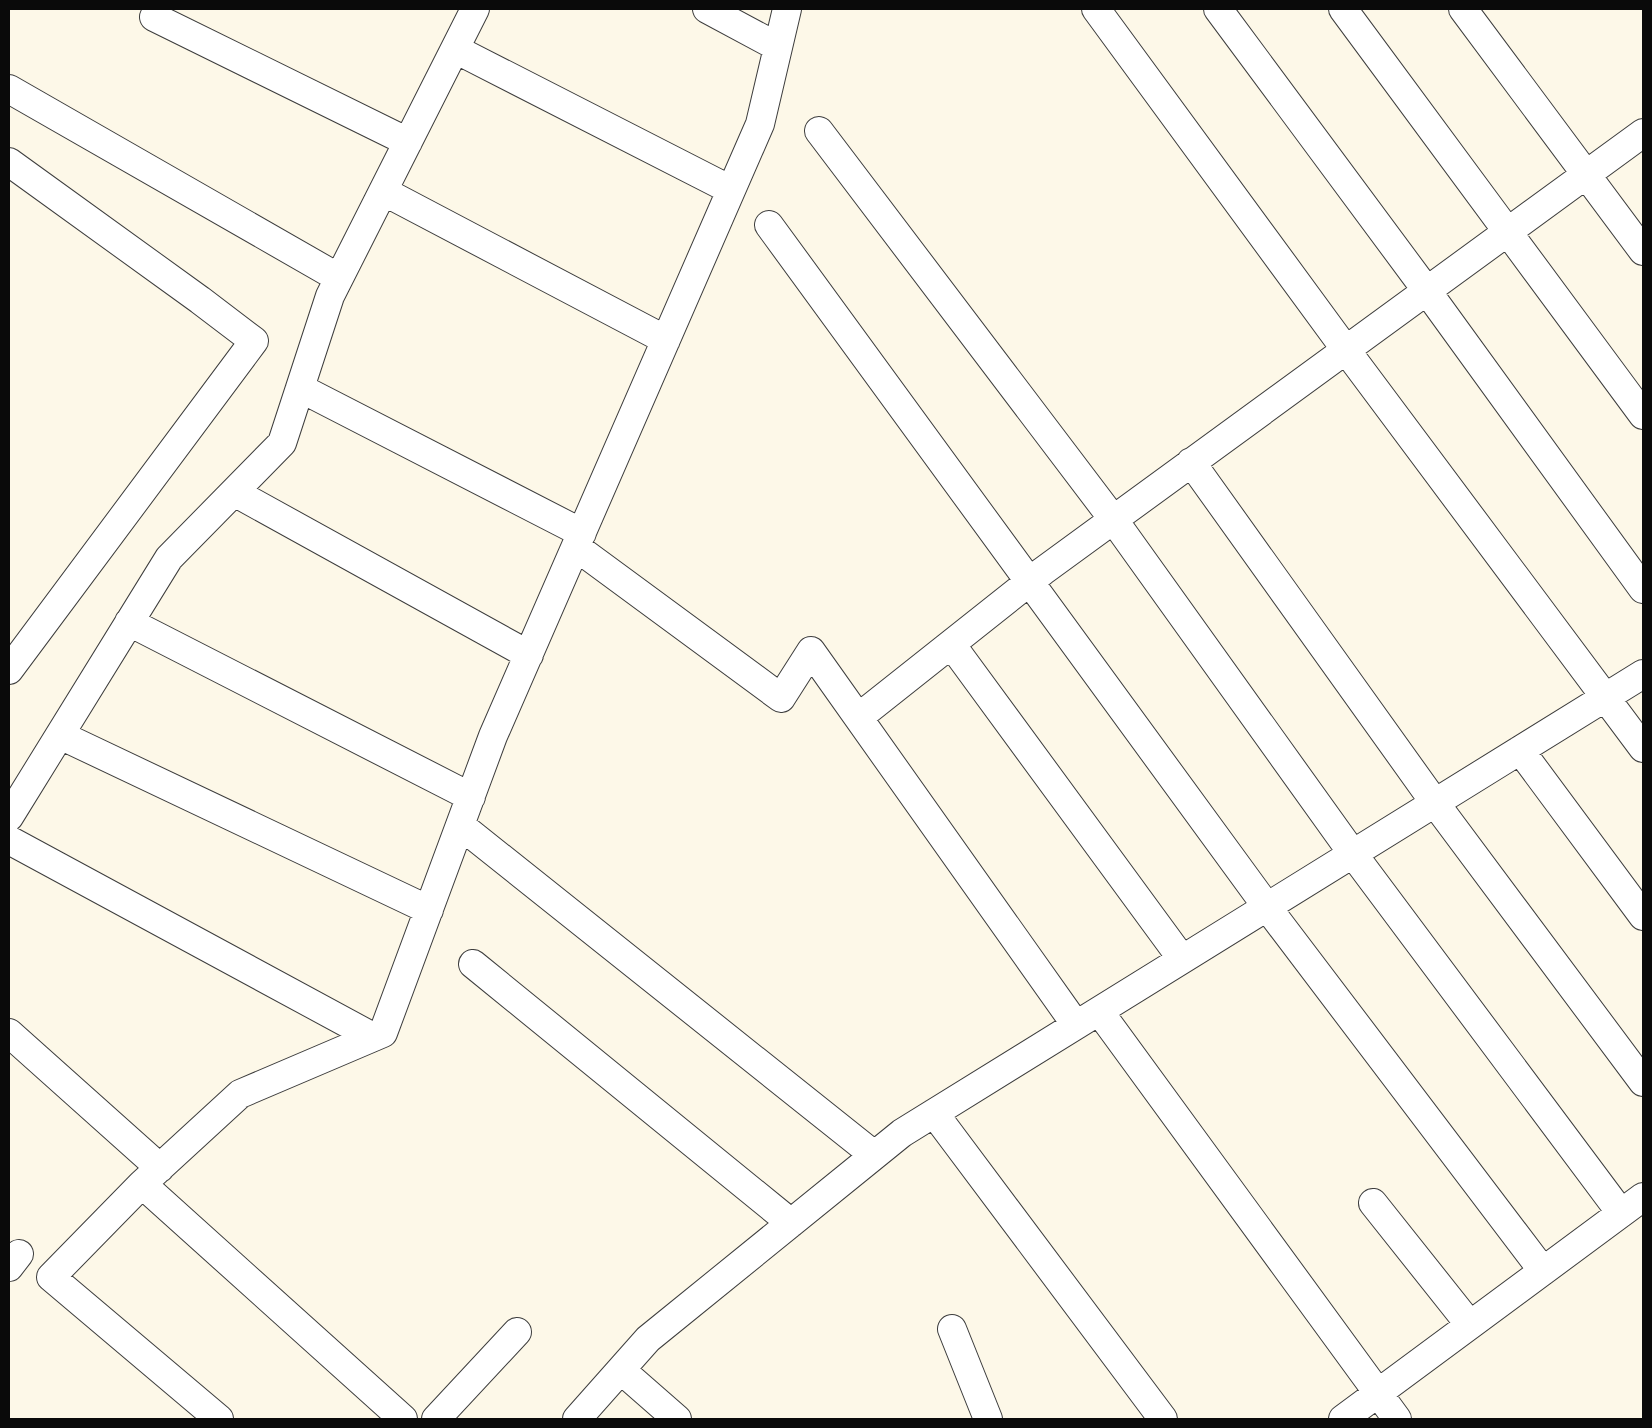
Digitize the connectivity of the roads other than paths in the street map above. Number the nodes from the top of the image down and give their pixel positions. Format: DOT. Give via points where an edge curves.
graph roads {
  1 [pos="707,9"];
  2 [pos="786,9"];
  3 [pos="1096,9"];
  4 [pos="1218,9"];
  5 [pos="1343,9"];
  6 [pos="1463,9"];
  7 [pos="470,10"];
  8 [pos="154,16"];
  9 [pos="778,46"];
  10 [pos="454,49"];
  11 [pos="9,89"];
  12 [pos="820,131"];
  13 [pos="1643,133"];
  14 [pos="408,142"];
  15 [pos="9,162"];
  16 [pos="1587,174"];
  17 [pos="731,190"];
  18 [pos="383,191"];
  19 [pos="769,225"];
  20 [pos="1508,232"];
  21 [pos="1643,252"];
  22 [pos="339,278"];
  23 [pos="1428,291"];
  24 [pos="666,340"];
  25 [pos="1346,350"];
  26 [pos="300,388"];
  27 [pos="1643,415"];
  28 [pos="1192,462"];
  29 [pos="234,492"];
  30 [pos="1113,519"];
  31 [pos="579,540"];
  32 [pos="1030,581"];
  33 [pos="1643,589"];
  34 [pos="129,622"];
  35 [pos="951,644"];
  36 [pos="529,655"];
  37 [pos="9,670"];
  38 [pos="1643,674"];
  39 [pos="1605,698"];
  40 [pos="859,717"];
  41 [pos="60,735"];
  42 [pos="1643,748"];
  43 [pos="1520,750"];
  44 [pos="471,797"];
  45 [pos="1434,803"];
  46 [pos="9,817"];
  47 [pos="460,825"];
  48 [pos="9,840"];
  49 [pos="1352,854"];
  50 [pos="1267,907"];
  51 [pos="429,910"];
  52 [pos="1643,916"];
  53 [pos="1182,959"];
  54 [pos="473,964"];
  55 [pos="1088,1018"];
  56 [pos="9,1034"];
  57 [pos="373,1037"];
  58 [pos="1643,1082"];
  59 [pos="934,1113"];
  60 [pos="874,1155"];
  61 [pos="151,1176"];
  62 [pos="1643,1197"];
  63 [pos="1373,1203"];
  64 [pos="1621,1213"];
  65 [pos="791,1223"];
  66 [pos="1543,1271"];
  67 [pos="1470,1325"];
  68 [pos="952,1329"];
  69 [pos="518,1332"];
  70 [pos="621,1370"];
  71 [pos="1378,1394"];
  72 [pos="219,1419"];
  73 [pos="403,1419"];
  74 [pos="436,1419"];
  75 [pos="577,1419"];
  76 [pos="676,1419"];
  77 [pos="988,1419"];
  78 [pos="1163,1419"];
  79 [pos="1343,1419"];
  80 [pos="1397,1419"];
  1 -- 9 [label="street"];
  2 -- 9 [label="street"];
  3 -- 25 [label="street"];
  4 -- 23 [label="street"];
  5 -- 20 [label="street"];
  6 -- 16 [label="street"];
  7 -- 10 [label="street"];
  8 -- 14 [label="street"];
  9 -- 17 [label="street" via="760,124"];
  10 -- 14 [label="street"];
  10 -- 17 [label="street"];
  11 -- 22 [label="street"];
  12 -- 30 [label="street"];
  13 -- 16 [label="street"];
  14 -- 18 [label="street"];
  15 -- 37 [label="street" via="254,341"];
  16 -- 20 [label="street"];
  16 -- 21 [label="street"];
  17 -- 24 [label="street"];
  18 -- 22 [label="street"];
  18 -- 24 [label="street"];
  19 -- 32 [label="street"];
  20 -- 23 [label="street"];
  20 -- 27 [label="street"];
  22 -- 26 [label="street"];
  23 -- 25 [label="street"];
  23 -- 33 [label="street"];
  24 -- 31 [label="street"];
  25 -- 28 [label="street"];
  25 -- 39 [label="street"];
  26 -- 29 [label="street" via="282,443"];
  26 -- 31 [label="street"];
  28 -- 30 [label="street"];
  28 -- 45 [label="street"];
  29 -- 34 [label="street" via="169,558"];
  29 -- 36 [label="street"];
  30 -- 32 [label="street"];
  30 -- 49 [label="street"];
  31 -- 36 [label="street"];
  31 -- 40 [label="street" via="782,698 811,652"];
  32 -- 35 [label="street"];
  32 -- 50 [label="street"];
  34 -- 41 [label="street"];
  34 -- 44 [label="street"];
  35 -- 40 [label="street"];
  35 -- 53 [label="street"];
  36 -- 44 [label="street" via="493,736"];
  38 -- 39 [label="street"];
  39 -- 42 [label="street"];
  39 -- 43 [label="street"];
  40 -- 55 [label="street"];
  41 -- 46 [label="street"];
  41 -- 51 [label="street"];
  43 -- 45 [label="street"];
  43 -- 52 [label="street"];
  44 -- 47 [label="street"];
  45 -- 49 [label="street"];
  45 -- 58 [label="street"];
  47 -- 51 [label="street"];
  47 -- 60 [label="street"];
  48 -- 57 [label="street"];
  49 -- 50 [label="street"];
  49 -- 64 [label="street"];
  50 -- 53 [label="street"];
  50 -- 66 [label="street"];
  51 -- 57 [label="street" via="384,1033"];
  53 -- 55 [label="street"];
  54 -- 65 [label="street"];
  55 -- 59 [label="street"];
  55 -- 71 [label="street"];
  56 -- 61 [label="street"];
  57 -- 61 [label="street" via="240,1094"];
  59 -- 60 [label="street"];
  59 -- 78 [label="street"];
  60 -- 65 [label="street"];
  61 -- 72 [label="street" via="51,1277"];
  61 -- 73 [label="street"];
  62 -- 64 [label="street"];
  63 -- 67 [label="street"];
  64 -- 66 [label="street"];
  65 -- 70 [label="street" via="648,1339"];
  66 -- 67 [label="street"];
  67 -- 71 [label="street"];
  68 -- 77 [label="street"];
  69 -- 74 [label="street"];
  70 -- 75 [label="street"];
  70 -- 76 [label="street"];
  71 -- 79 [label="street"];
  71 -- 80 [label="street"];
}
